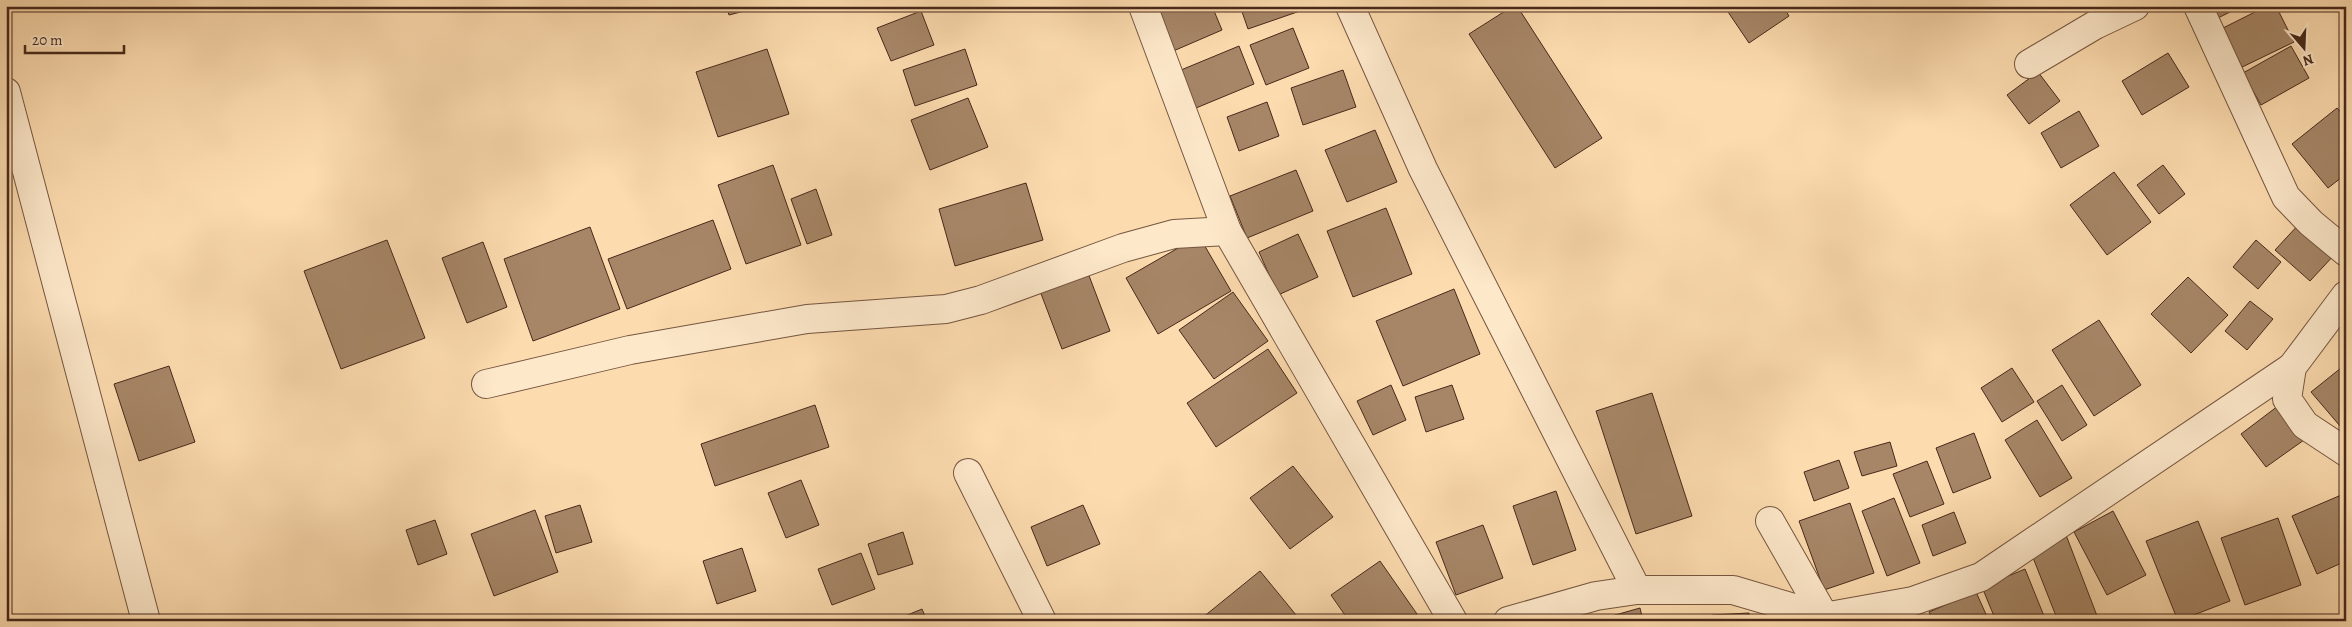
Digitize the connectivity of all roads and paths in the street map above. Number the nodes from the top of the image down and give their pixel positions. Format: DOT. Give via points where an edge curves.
graph roads {
  1 [pos="1143,6"];
  2 [pos="1350,6"];
  3 [pos="2135,6"];
  4 [pos="2198,6"];
  5 [pos="2029,64"];
  6 [pos="6,92"];
  7 [pos="1226,231"];
  8 [pos="2346,252"];
  9 [pos="2346,295"];
  10 [pos="2292,367"];
  11 [pos="486,384"];
  12 [pos="2346,452"];
  13 [pos="968,473"];
  14 [pos="1770,521"];
  15 [pos="1637,590"];
  16 [pos="1825,619"];
  17 [pos="146,621"];
  18 [pos="1042,621"];
  19 [pos="1453,621"];
  20 [pos="1508,621"];
  1 -- 7 [label="street"];
  2 -- 15 [label="street" via="1423,169"];
  3 -- 5 [label="street" via="2095,25"];
  4 -- 8 [label="street" via="2286,196 2311,223"];
  6 -- 17 [label="street"];
  7 -- 11 [label="street" via="1174,234 946,309 808,319 630,350"];
  7 -- 19 [label="street"];
  9 -- 10 [label="street"];
  10 -- 12 [label="street" via="2287,399 2305,425"];
  10 -- 16 [label="street" via="1981,577 1913,601"];
  13 -- 18 [label="street"];
  14 -- 16 [label="street"];
  15 -- 16 [label="street" via="1733,590"];
  15 -- 20 [label="street" via="1596,596"];
}
